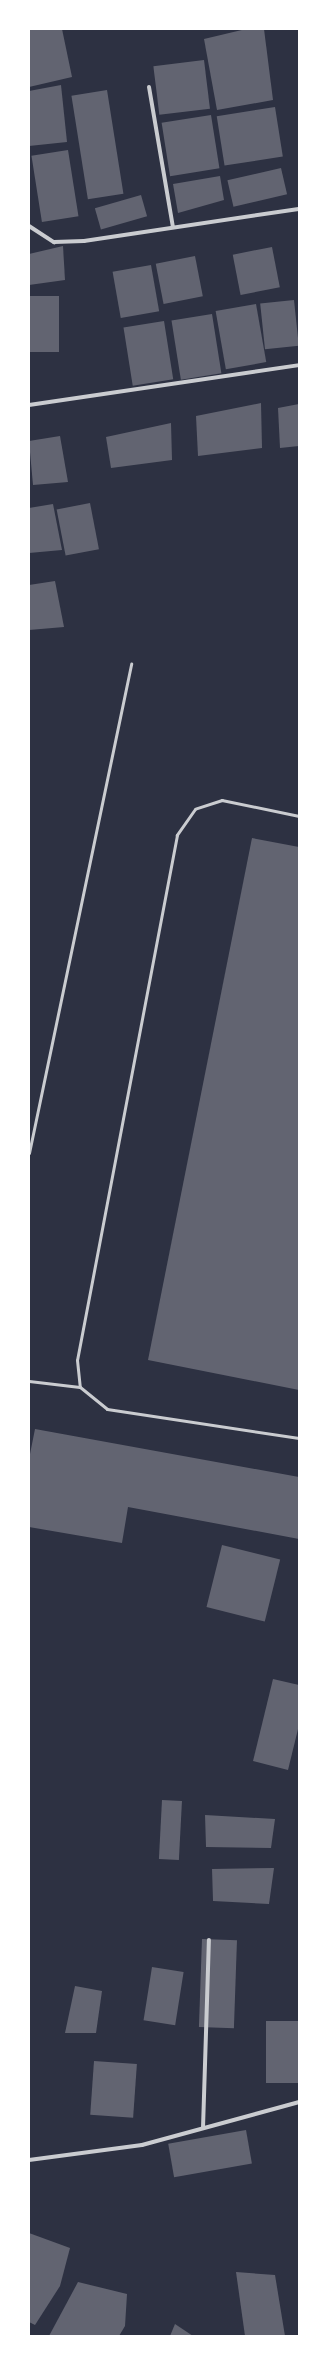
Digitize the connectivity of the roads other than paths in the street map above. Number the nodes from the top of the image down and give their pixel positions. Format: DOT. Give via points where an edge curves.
graph roads {
  1 [pos="149,87"];
  2 [pos="299,209"];
  3 [pos="29,226"];
  4 [pos="173,227"];
  5 [pos="299,365"];
  6 [pos="29,405"];
  7 [pos="131,664"];
  8 [pos="299,816"];
  9 [pos="29,1153"];
  10 [pos="29,1381"];
  11 [pos="80,1387"];
  12 [pos="299,1438"];
  13 [pos="209,1940"];
  14 [pos="299,2102"];
  15 [pos="202,2128"];
  16 [pos="29,2160"];
  1 -- 4 [label="street"];
  2 -- 4 [label="street"];
  3 -- 4 [label="street" via="54,242"];
  5 -- 6 [label="street"];
  7 -- 9 [label="lane"];
  8 -- 11 [label="lane" via="222,800 195,809 177,834 77,1360"];
  10 -- 11 [label="lane"];
  11 -- 12 [label="lane" via="106,1409"];
  13 -- 15 [label="street"];
  14 -- 15 [label="street"];
  15 -- 16 [label="street" via="142,2145"];
}
